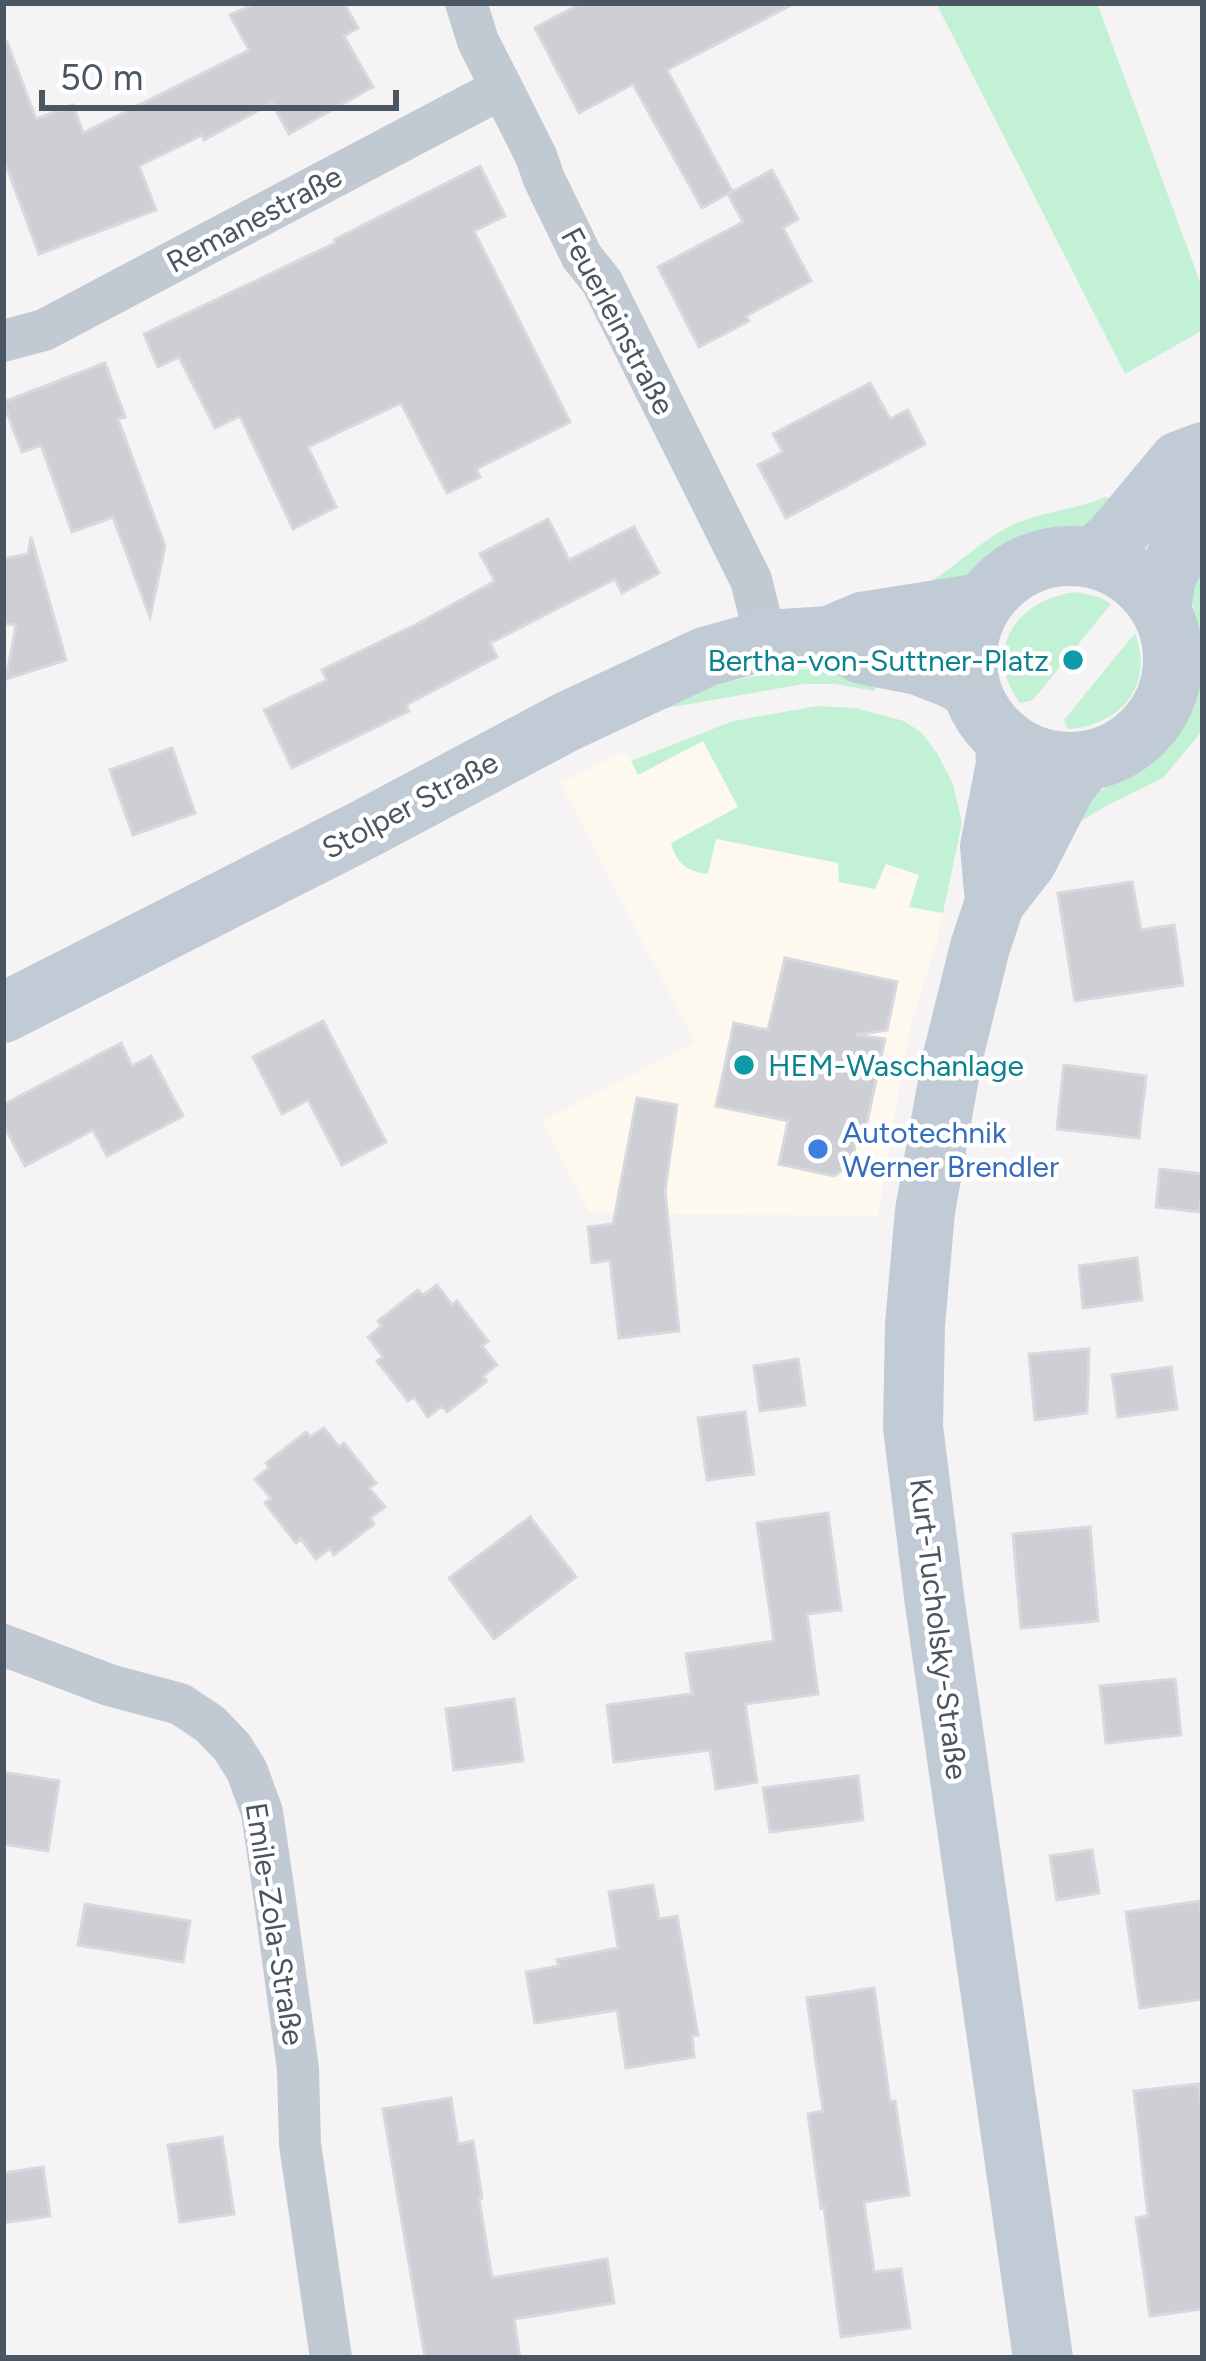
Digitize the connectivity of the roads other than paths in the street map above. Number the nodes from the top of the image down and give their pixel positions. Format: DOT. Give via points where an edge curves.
graph roads {
  1 [pos="466,3"];
  2 [pos="502,88"];
  3 [pos="3,340"];
  4 [pos="1203,452"];
  5 [pos="1203,506"];
  6 [pos="1093,557"];
  7 [pos="982,603"];
  8 [pos="1161,609"];
  9 [pos="829,636"];
  10 [pos="766,640"];
  11 [pos="970,688"];
  12 [pos="1005,740"];
  13 [pos="1084,763"];
  14 [pos="995,902"];
  15 [pos="3,1013"];
  16 [pos="3,1646"];
  17 [pos="331,2358"];
  18 [pos="1043,2358"];
  1 -- 2 [label="street, Feuerleinstraße"];
  2 -- 3 [label="street, Remanestraße" via="44,329"];
  2 -- 10 [label="street, Feuerleinstraße" via="736,548"];
  4 -- 6 [label="main road" via="1179,461"];
  5 -- 8 [label="main road" via="1166,578"];
  6 -- 7 [label="main road" via="1051,556 1012,573"];
  6 -- 8 [label="main road" via="1132,575"];
  7 -- 9 [label="main road, Stolper Straße" via="862,622"];
  7 -- 11 [label="main road" via="970,630"];
  8 -- 13 [label="main road" via="1174,648 1170,687 1152,723 1122,749"];
  9 -- 10 [label="main road, Stolper Straße"];
  9 -- 11 [label="main road, Stolper Straße"];
  10 -- 15 [label="main road, Stolper Straße" via="705,657 566,722"];
  11 -- 12 [label="main road"];
  12 -- 13 [label="main road" via="1051,762"];
  12 -- 14 [label="main road, Kurt-Tucholsky-Straße" via="990,848"];
  13 -- 14 [label="main road, Kurt-Tucholsky-Straße"];
  14 -- 18 [label="main road, Kurt-Tucholsky-Straße" via="952,1060 925,1210 914,1427"];
  16 -- 17 [label="street, Emile-Zola-Straße" via="180,1704 210,1724 247,1771 262,1812 275,1901"];
}
